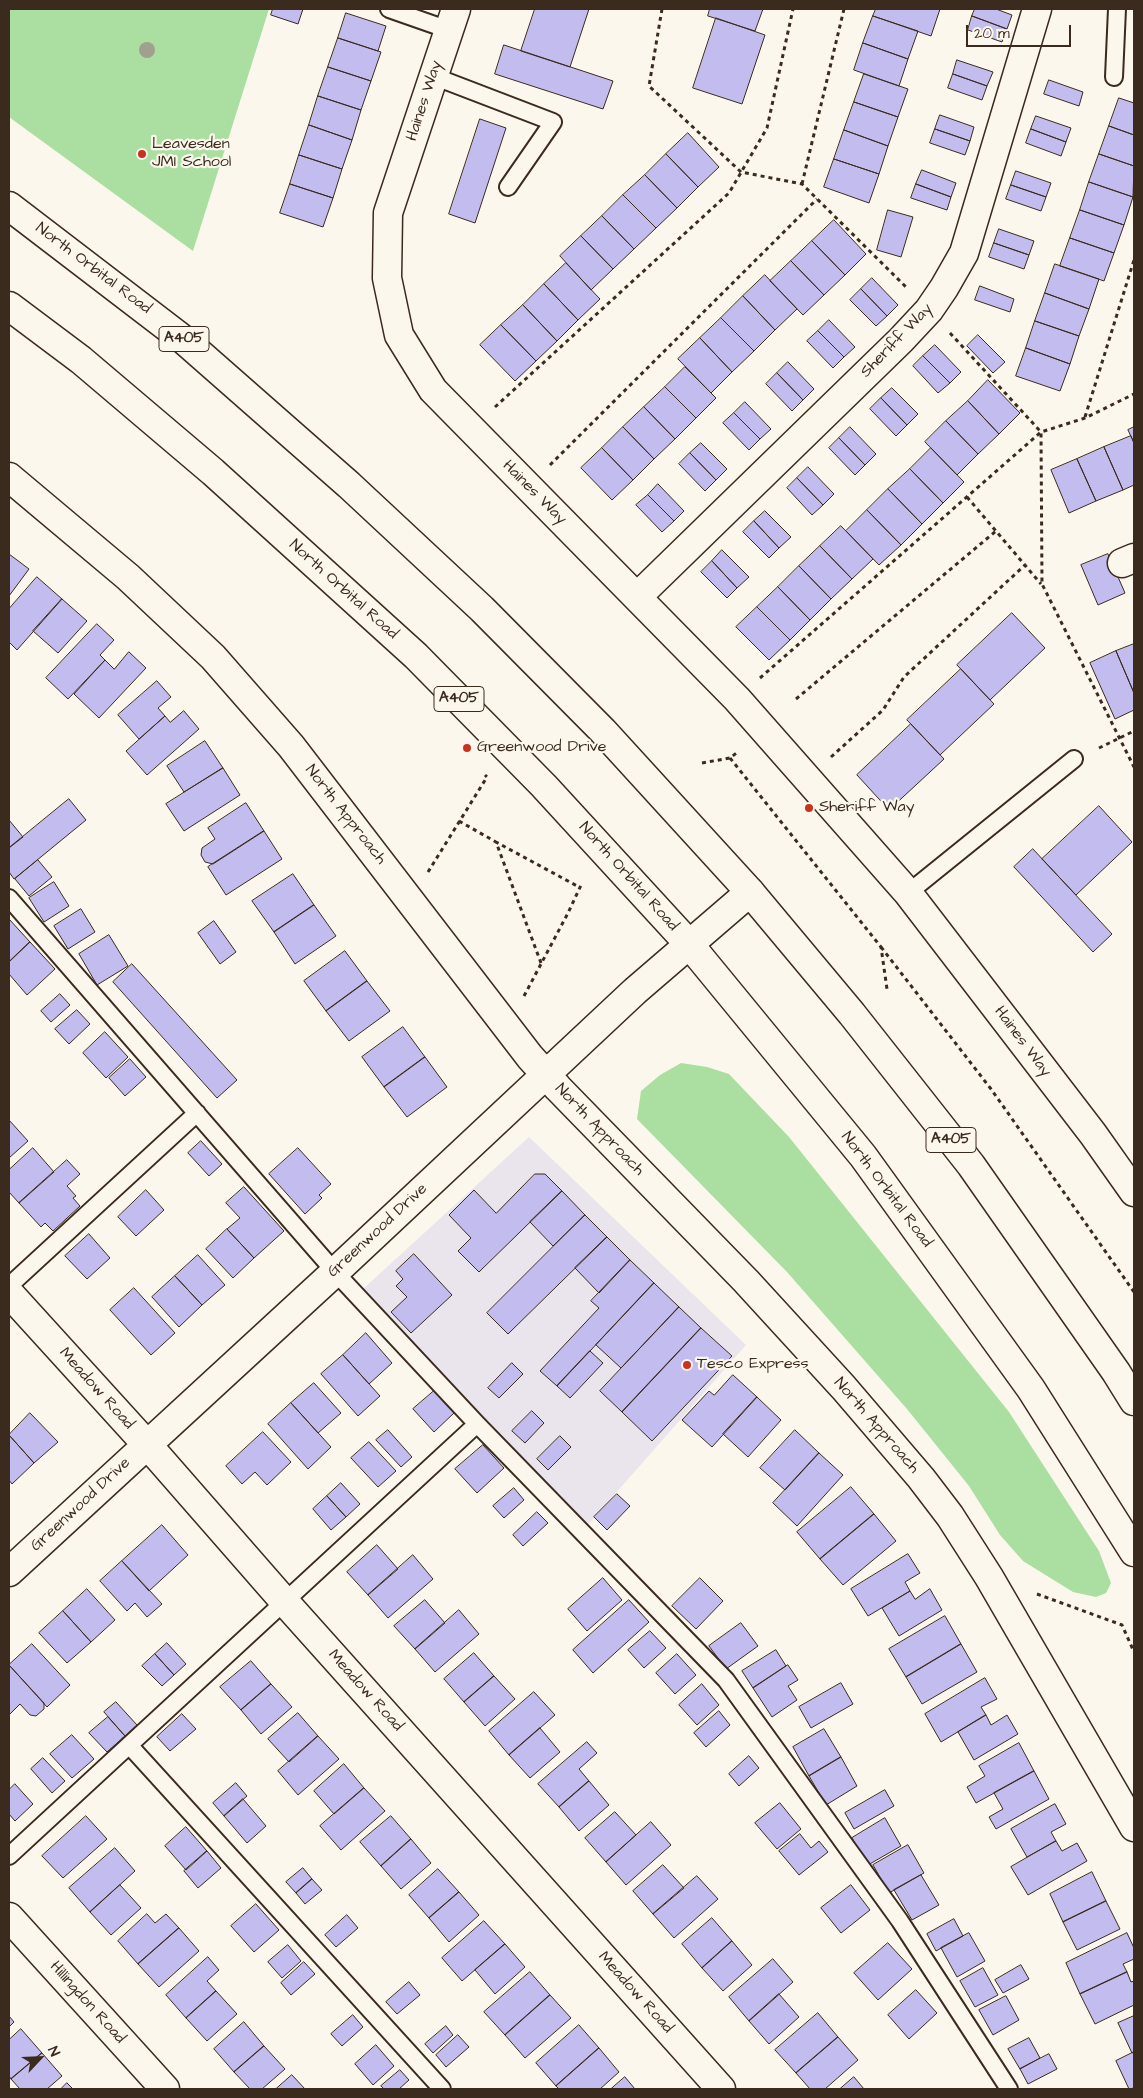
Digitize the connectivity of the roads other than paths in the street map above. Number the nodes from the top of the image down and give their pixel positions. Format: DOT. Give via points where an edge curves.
graph roads {
  1 [pos="389,9"];
  2 [pos="1037,9"];
  3 [pos="1117,9"];
  4 [pos="452,19"];
  5 [pos="433,76"];
  6 [pos="1114,77"];
  7 [pos="508,187"];
  8 [pos="9,206"];
  9 [pos="9,306"];
  10 [pos="9,477"];
  11 [pos="637,598"];
  12 [pos="1074,760"];
  13 [pos="750,892"];
  14 [pos="908,893"];
  15 [pos="9,898"];
  16 [pos="689,944"];
  17 [pos="546,1074"];
  18 [pos="197,1114"];
  19 [pos="1134,1192"];
  20 [pos="335,1272"];
  21 [pos="9,1286"];
  22 [pos="9,1293"];
  23 [pos="1134,1401"];
  24 [pos="477,1424"];
  25 [pos="147,1445"];
  26 [pos="1134,1552"];
  27 [pos="9,1572"];
  28 [pos="284,1601"];
  29 [pos="129,1745"];
  30 [pos="1134,1826"];
  31 [pos="9,1856"];
  32 [pos="9,1917"];
  33 [pos="1006,2088"];
  34 [pos="165,2089"];
  35 [pos="442,2089"];
  36 [pos="721,2089"];
  1 -- 4 [label="lane"];
  2 -- 11 [label="main road, Sheriff Way" via="964,252 944,288 901,340"];
  3 -- 6 [label="lane"];
  4 -- 5 [label="main road, Haines Way"];
  5 -- 7 [label="lane" via="553,122"];
  5 -- 11 [label="main road, Haines Way" via="388,213 387,278 399,335 433,390"];
  8 -- 13 [label="main road, North Orbital Road / A405" via="184,340 349,484 482,609 604,731"];
  9 -- 16 [label="main road, North Orbital Road / A405" via="81,360 213,472 416,656 544,786"];
  10 -- 17 [label="main road, North Approach" via="128,577 213,656 291,746"];
  11 -- 14 [label="main road, Haines Way" via="737,699"];
  12 -- 14 [label="lane"];
  13 -- 16 [label="main road, Greenwood Drive"];
  13 -- 23 [label="main road, North Orbital Road / A405" via="852,1014 971,1165"];
  14 -- 19 [label="main road, Haines Way"];
  15 -- 18 [label="lane"];
  16 -- 17 [label="main road, Greenwood Drive"];
  16 -- 26 [label="main road, North Orbital Road / A405" via="869,1164 1031,1389"];
  17 -- 20 [label="main road, Greenwood Drive"];
  17 -- 30 [label="main road, North Approach" via="746,1281 921,1478 989,1577"];
  18 -- 20 [label="lane"];
  18 -- 21 [label="lane"];
  20 -- 24 [label="lane"];
  20 -- 25 [label="main road, Greenwood Drive"];
  22 -- 25 [label="main road, Meadow Road"];
  24 -- 28 [label="lane"];
  24 -- 33 [label="lane" via="726,1680 900,1921"];
  25 -- 27 [label="main road, Greenwood Drive"];
  25 -- 28 [label="main road, Meadow Road"];
  28 -- 29 [label="lane"];
  28 -- 36 [label="main road, Meadow Road"];
  29 -- 31 [label="lane"];
  29 -- 35 [label="lane"];
  32 -- 34 [label="main road, Hillingdon Road"];
}
